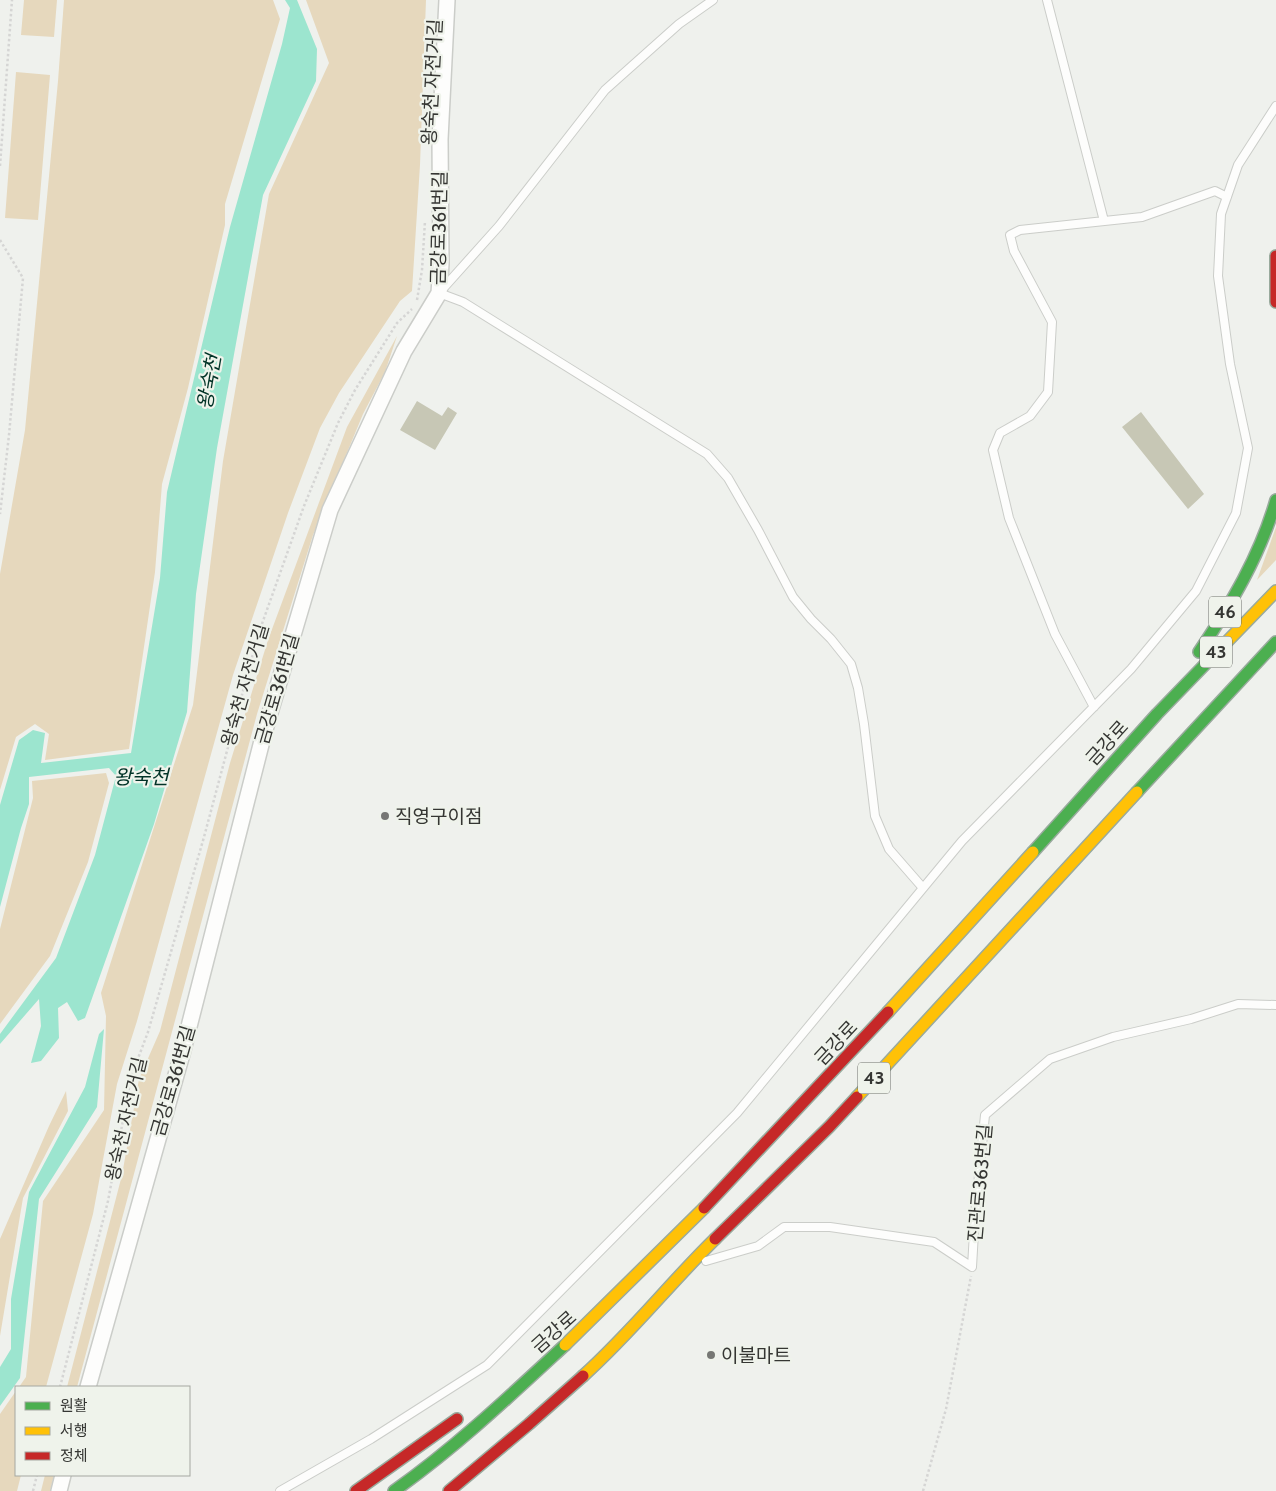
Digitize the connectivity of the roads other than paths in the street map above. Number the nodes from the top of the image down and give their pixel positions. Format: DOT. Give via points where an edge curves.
graph roads {
  1 [pos="447,0"];
  2 [pos="713,0"];
  3 [pos="1047,0"];
  4 [pos="1276,106"];
  5 [pos="1227,196"];
  6 [pos="1104,221"];
  7 [pos="1276,256"];
  8 [pos="439,294"];
  9 [pos="1276,302"];
  10 [pos="1276,500"];
  11 [pos="1276,590"];
  12 [pos="1276,642"];
  13 [pos="1094,707"];
  14 [pos="1157,714"];
  15 [pos="923,888"];
  16 [pos="1276,1005"];
  17 [pos="687,1267"];
  18 [pos="590,1322"];
  19 [pos="510,1381"];
  20 [pos="88,1386"];
  21 [pos="470,1410"];
  22 [pos="529,1424"];
  23 [pos="63,1476"];
  24 [pos="59,1491"];
  25 [pos="280,1491"];
  26 [pos="356,1491"];
  27 [pos="394,1491"];
  28 [pos="449,1491"];
  29 [pos="459,1491"];
  1 -- 8 [label="street, 금강로361번길" via="440,139"];
  2 -- 8 [label="lane" via="679,24 605,90 499,226"];
  3 -- 6 [label="lane"];
  4 -- 5 [label="lane" via="1238,165"];
  5 -- 6 [label="lane" via="1215,191 1142,216"];
  5 -- 13 [label="lane" via="1221,214 1218,276 1230,364 1248,448 1236,513 1196,591 1131,669"];
  6 -- 13 [label="lane" via="1020,230 1010,235 1014,251 1052,322 1048,392 1030,416 1000,433 993,450 1012,527 1055,634"];
  7 -- 9 [label="highway"];
  8 -- 15 [label="lane" via="463,302 707,454 728,478 793,597 851,664 864,724 875,816 889,849"];
  8 -- 20 [label="street, 금강로361번길" via="404,351 330,510 264,733 182,1054"];
  10 -- 14 [label="highway, 46" via="1250,570"];
  11 -- 14 [label="highway, 금강로 / 43"];
  12 -- 17 [label="highway, 43" via="829,1127"];
  13 -- 15 [label="lane" via="962,841"];
  14 -- 18 [label="highway, 금강로 / 43" via="866,1036 716,1196"];
  15 -- 25 [label="lane" via="737,1113 487,1365 371,1439"];
  16 -- 17 [label="lane, 진관로363번길" via="1238,1004 1191,1019 1112,1037 1050,1059 985,1115 972,1267 934,1242 830,1227 784,1227 758,1246"];
  17 -- 22 [label="highway, 43" via="610,1352"];
  18 -- 19 [label="highway"];
  18 -- 27 [label="highway, 금강로 / 43" via="524,1383"];
  21 -- 26 [label="highway"];
  22 -- 28 [label="highway, 43"];
  22 -- 29 [label="highway"];
  23 -- 24 [label="street"];
}
